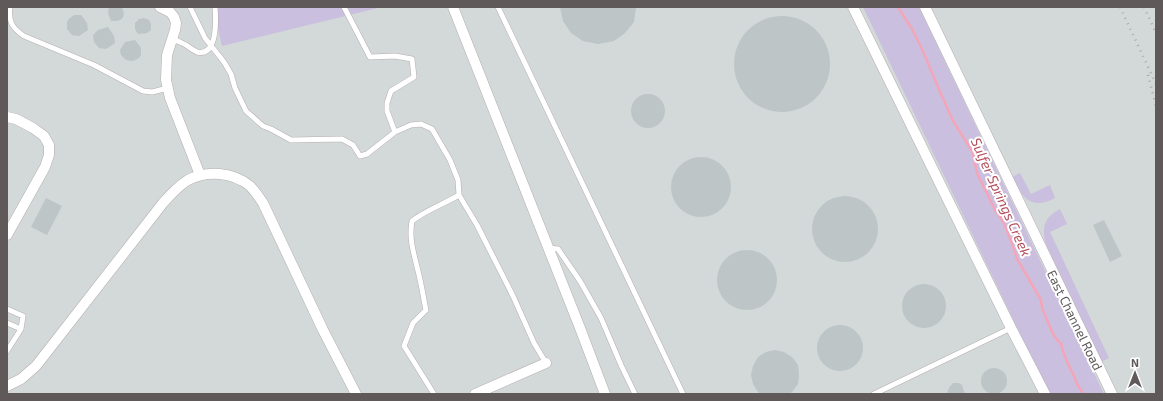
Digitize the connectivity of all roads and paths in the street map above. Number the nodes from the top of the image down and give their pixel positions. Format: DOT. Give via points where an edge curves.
graph roads {
  1 [pos="10,7"];
  2 [pos="160,7"];
  3 [pos="190,7"];
  4 [pos="215,7"];
  5 [pos="344,7"];
  6 [pos="453,7"];
  7 [pos="498,7"];
  8 [pos="853,7"];
  9 [pos="925,7"];
  10 [pos="172,38"];
  11 [pos="211,46"];
  12 [pos="168,88"];
  13 [pos="7,117"];
  14 [pos="395,132"];
  15 [pos="200,175"];
  16 [pos="459,195"];
  17 [pos="7,235"];
  18 [pos="549,248"];
  19 [pos="7,309"];
  20 [pos="7,323"];
  21 [pos="1011,328"];
  22 [pos="21,329"];
  23 [pos="8,349"];
  24 [pos="546,363"];
  25 [pos="7,386"];
  26 [pos="356,394"];
  27 [pos="434,394"];
  28 [pos="477,394"];
  29 [pos="605,394"];
  30 [pos="635,394"];
  31 [pos="683,394"];
  32 [pos="874,394"];
  33 [pos="1044,394"];
  34 [pos="1112,394"];
  1 -- 12 [label="lane" via="9,18 12,25 24,36 94,65 143,91 152,92"];
  2 -- 10 [label="street" via="174,17 176,23"];
  3 -- 11 [label="lane"];
  4 -- 11 [label="lane" via="214,37"];
  5 -- 14 [label="lane" via="370,56 412,59 414,76 392,91 387,102 387,111"];
  6 -- 18 [label="street"];
  7 -- 31 [label="lane"];
  8 -- 21 [label="street"];
  9 -- 34 [label="street, East Channel Road"];
  10 -- 11 [label="lane" via="200,52"];
  10 -- 12 [label="street" via="166,66"];
  11 -- 14 [label="lane" via="224,62 246,111 262,126 291,140 342,139 354,145 360,156 367,154"];
  12 -- 15 [label="street"];
  13 -- 17 [label="street" via="33,128 44,136 49,145 49,155 44,167"];
  14 -- 16 [label="lane" via="421,124 432,129 450,160 458,180"];
  15 -- 25 [label="street" via="175,189 36,366 21,379"];
  15 -- 26 [label="street" via="225,174 249,185 257,193"];
  16 -- 24 [label="lane"];
  16 -- 27 [label="lane" via="422,213 412,221 410,231 426,310 413,323 404,346"];
  18 -- 29 [label="street"];
  18 -- 30 [label="lane" via="558,249 580,281 601,318"];
  19 -- 22 [label="lane" via="23,316"];
  20 -- 22 [label="lane"];
  21 -- 32 [label="lane"];
  21 -- 33 [label="street"];
  22 -- 23 [label="lane"];
  24 -- 28 [label="street"];
}
